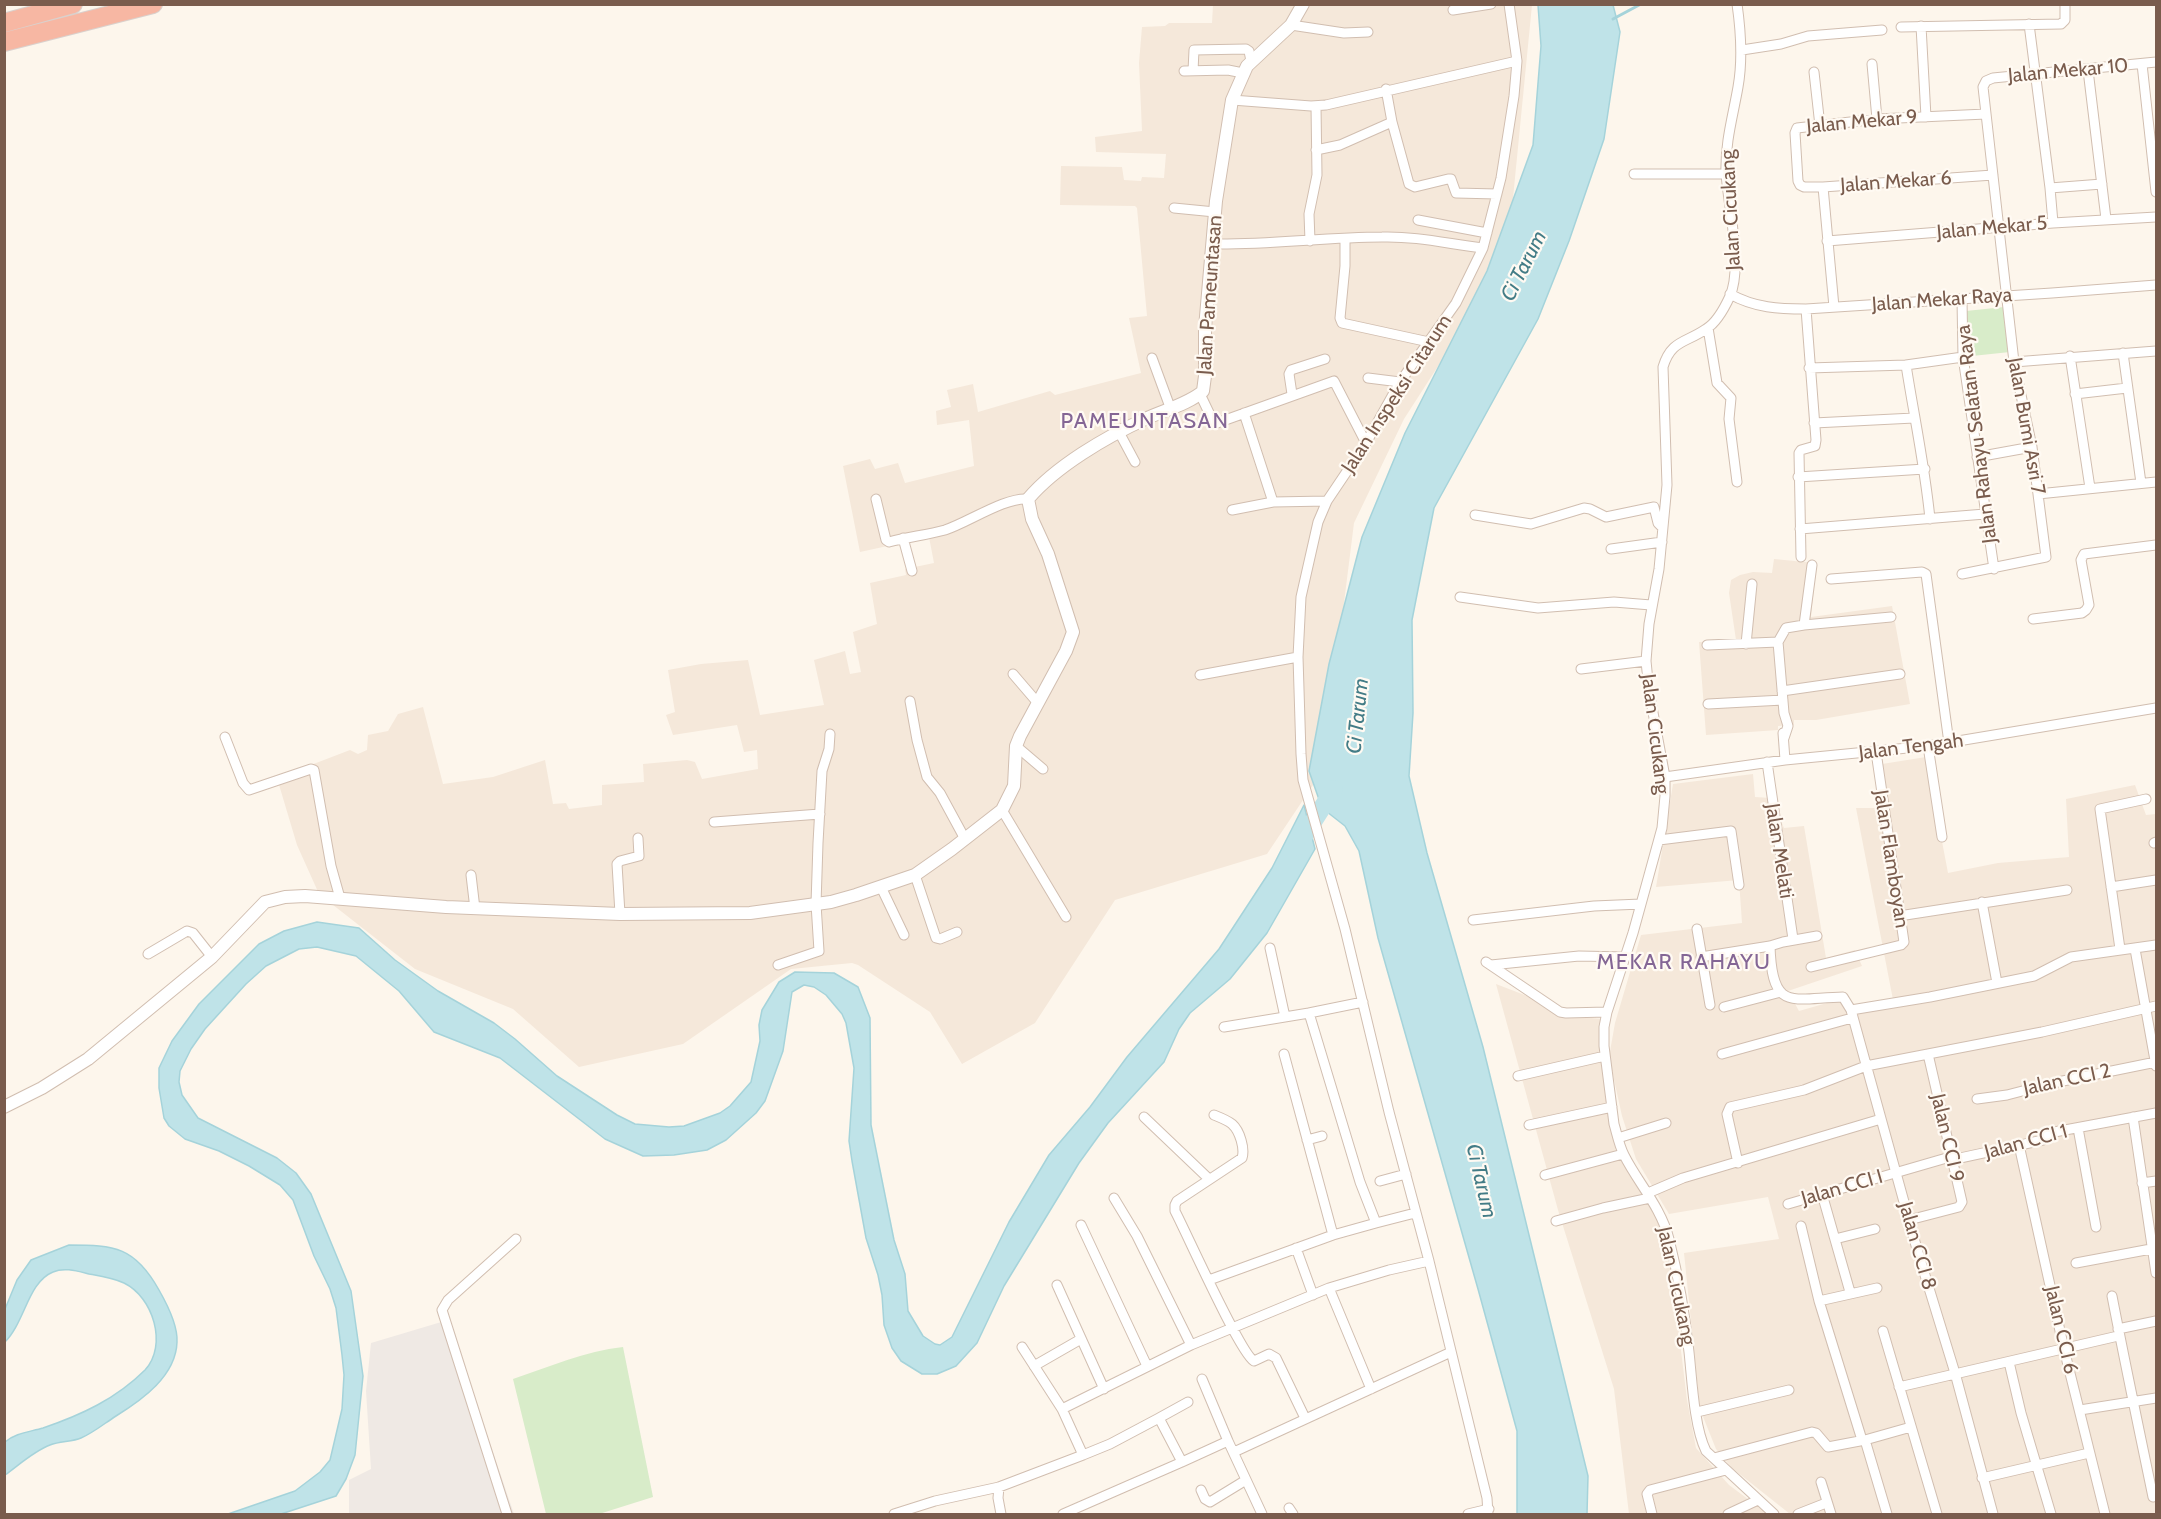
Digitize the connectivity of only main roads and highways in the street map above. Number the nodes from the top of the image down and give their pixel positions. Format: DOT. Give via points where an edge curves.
graph roads {
  1 [pos="73,4"];
  2 [pos="153,4"];
  3 [pos="4,23"];
  4 [pos="4,42"];
  1 -- 3 [label="highway"];
  2 -- 4 [label="highway"];
}
